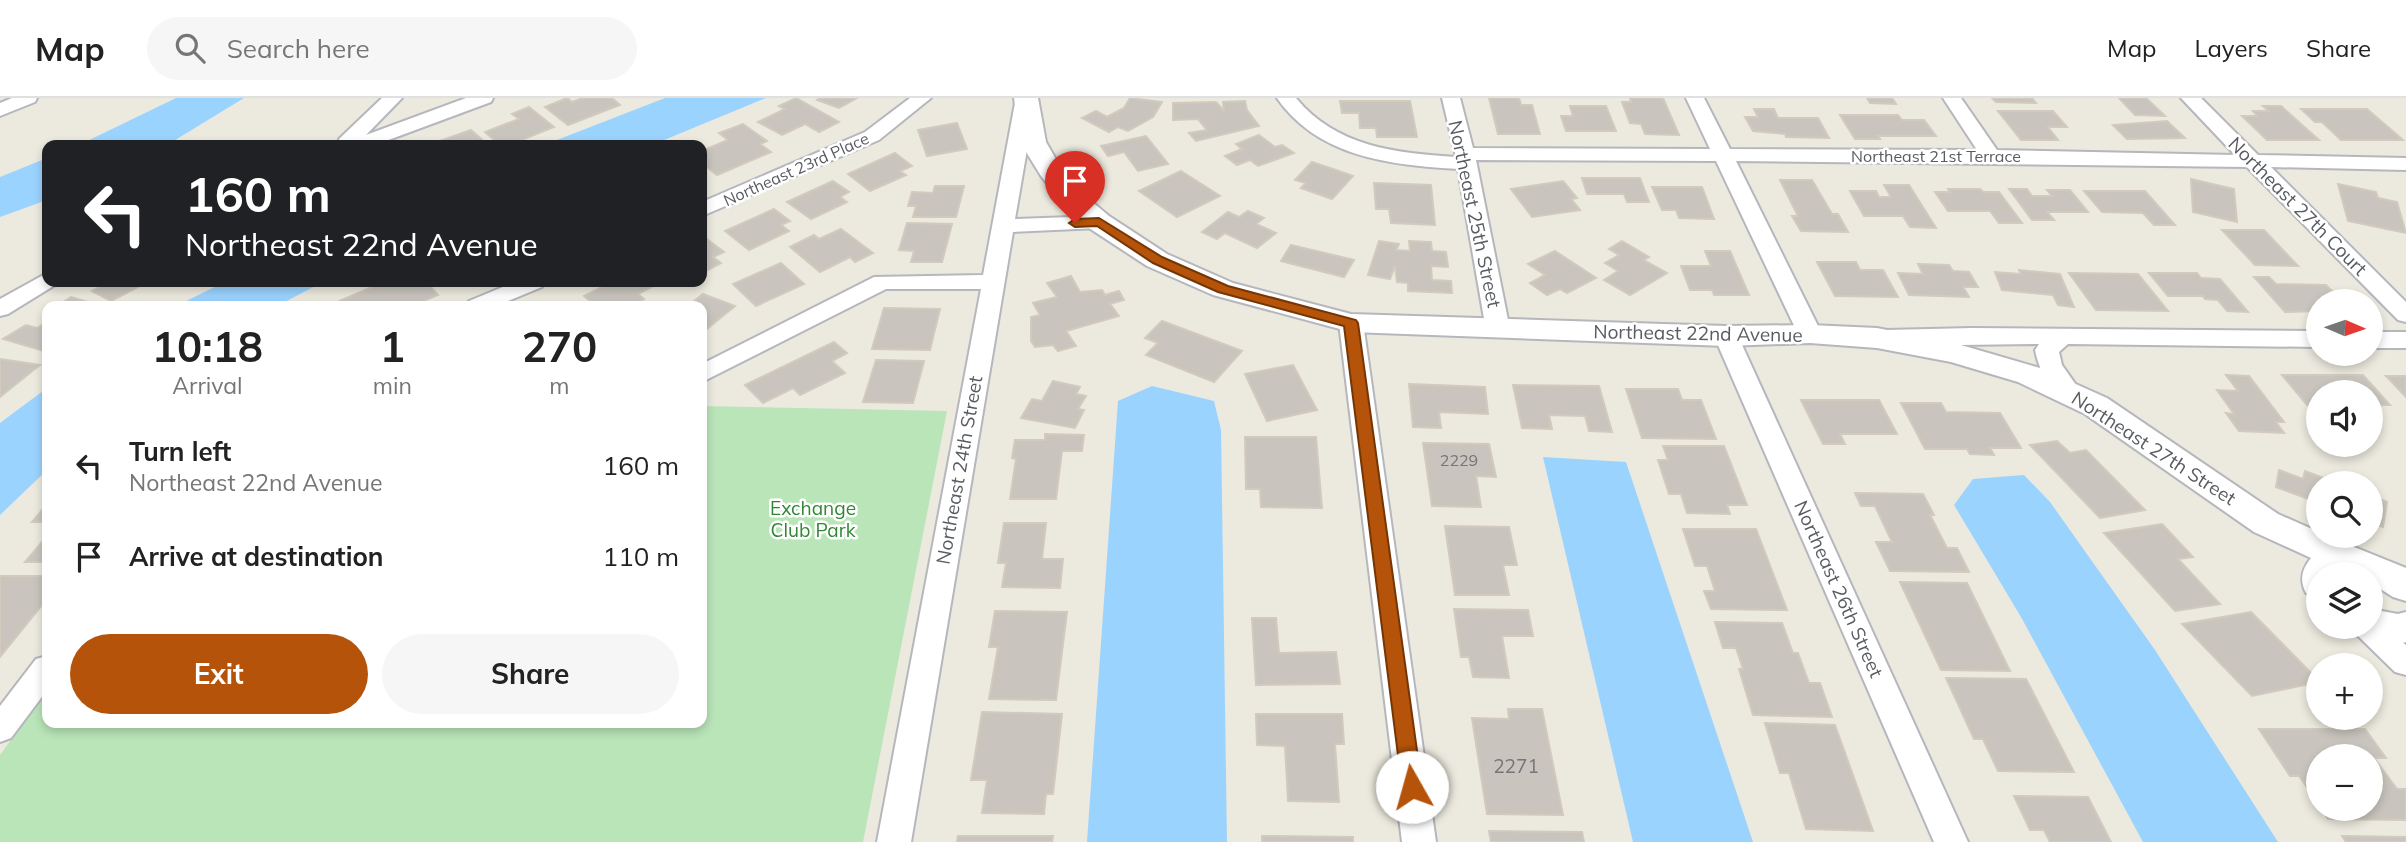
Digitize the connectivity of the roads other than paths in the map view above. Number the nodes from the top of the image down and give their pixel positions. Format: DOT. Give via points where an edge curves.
graph roads {
  1 [pos="28,98"];
  2 [pos="393,98"];
  3 [pos="922,98"];
  4 [pos="1286,98"];
  5 [pos="1451,98"];
  6 [pos="1695,98"];
  7 [pos="1952,98"];
  8 [pos="2190,98"];
  9 [pos="475,99"];
  10 [pos="1026,99"];
  11 [pos="0,110"];
  12 [pos="349,140"];
  13 [pos="370,140"];
  14 [pos="1723,155"];
  15 [pos="1991,156"];
  16 [pos="1466,159"];
  17 [pos="2255,163"];
  18 [pos="2406,164"];
  19 [pos="707,208"];
  20 [pos="1099,222"];
  21 [pos="1002,226"];
  22 [pos="42,277"];
  23 [pos="991,282"];
  24 [pos="42,283"];
  25 [pos="522,287"];
  26 [pos="0,290"];
  27 [pos="489,301"];
  28 [pos="0,309"];
  29 [pos="2406,315"];
  30 [pos="1351,323"];
  31 [pos="1498,330"];
  32 [pos="1810,334"];
  33 [pos="1726,336"];
  34 [pos="2067,336"];
  35 [pos="1877,338"];
  36 [pos="2306,339"];
  37 [pos="2384,340"];
  38 [pos="2406,340"];
  39 [pos="707,371"];
  40 [pos="2069,393"];
  41 [pos="2266,523"];
  42 [pos="2351,561"];
  43 [pos="2332,562"];
  44 [pos="2306,568"];
  45 [pos="2399,579"];
  46 [pos="2383,626"];
  47 [pos="2406,627"];
  48 [pos="2380,639"];
  49 [pos="2406,663"];
  50 [pos="42,674"];
  51 [pos="0,729"];
  52 [pos="894,842"];
  53 [pos="1419,842"];
  54 [pos="1951,842"];
  1 -- 11 [label="street"];
  2 -- 12 [label="street"];
  3 -- 19 [label="street, Northeast 23rd Place" via="872,136"];
  4 -- 16 [label="street, Northeast 21st Terrace" via="1320,133 1375,154"];
  5 -- 16 [label="street, Northeast 25th Street"];
  6 -- 14 [label="street"];
  7 -- 15 [label="street"];
  8 -- 17 [label="street, Northeast 27th Court"];
  9 -- 13 [label="street"];
  10 -- 20 [label="street, Northeast 22nd Avenue" via="1033,142 1050,171"];
  10 -- 21 [label="street, Northeast 24th Street"];
  14 -- 15 [label="street, Northeast 21st Terrace"];
  14 -- 16 [label="street, Northeast 21st Terrace"];
  14 -- 32 [label="street"];
  15 -- 17 [label="street, Northeast 21st Terrace"];
  16 -- 31 [label="street, Northeast 25th Street"];
  17 -- 18 [label="street, Northeast 21st Terrace"];
  17 -- 29 [label="street, Northeast 27th Court"];
  20 -- 21 [label="street"];
  20 -- 30 [label="street, Northeast 22nd Avenue" via="1157,260 1223,289"];
  21 -- 23 [label="street, Northeast 24th Street"];
  22 -- 26 [label="street"];
  23 -- 39 [label="street" via="882,282"];
  23 -- 52 [label="street, Northeast 24th Street"];
  24 -- 28 [label="street"];
  25 -- 27 [label="street"];
  30 -- 31 [label="street, Northeast 22nd Avenue"];
  30 -- 53 [label="street"];
  31 -- 33 [label="street, Northeast 22nd Avenue"];
  32 -- 33 [label="street, Northeast 22nd Avenue"];
  32 -- 35 [label="street, Northeast 22nd Avenue"];
  33 -- 54 [label="street, Northeast 26th Street"];
  34 -- 35 [label="street, Northeast 22nd Avenue"];
  34 -- 36 [label="street, Northeast 22nd Avenue"];
  34 -- 40 [label="street" via="2047,350 2050,366"];
  35 -- 40 [label="street, Northeast 27th Street" via="1977,359"];
  37 -- 38 [label="street"];
  40 -- 41 [label="street, Northeast 27th Street" via="2142,435"];
  41 -- 42 [label="street, Northeast 27th Street"];
  41 -- 44 [label="street, Northeast 27th Street"];
  42 -- 43 [label="street"];
  42 -- 45 [label="street, Northeast 27th Street"];
  46 -- 47 [label="street"];
  48 -- 49 [label="street"];
  50 -- 51 [label="street"];
}
